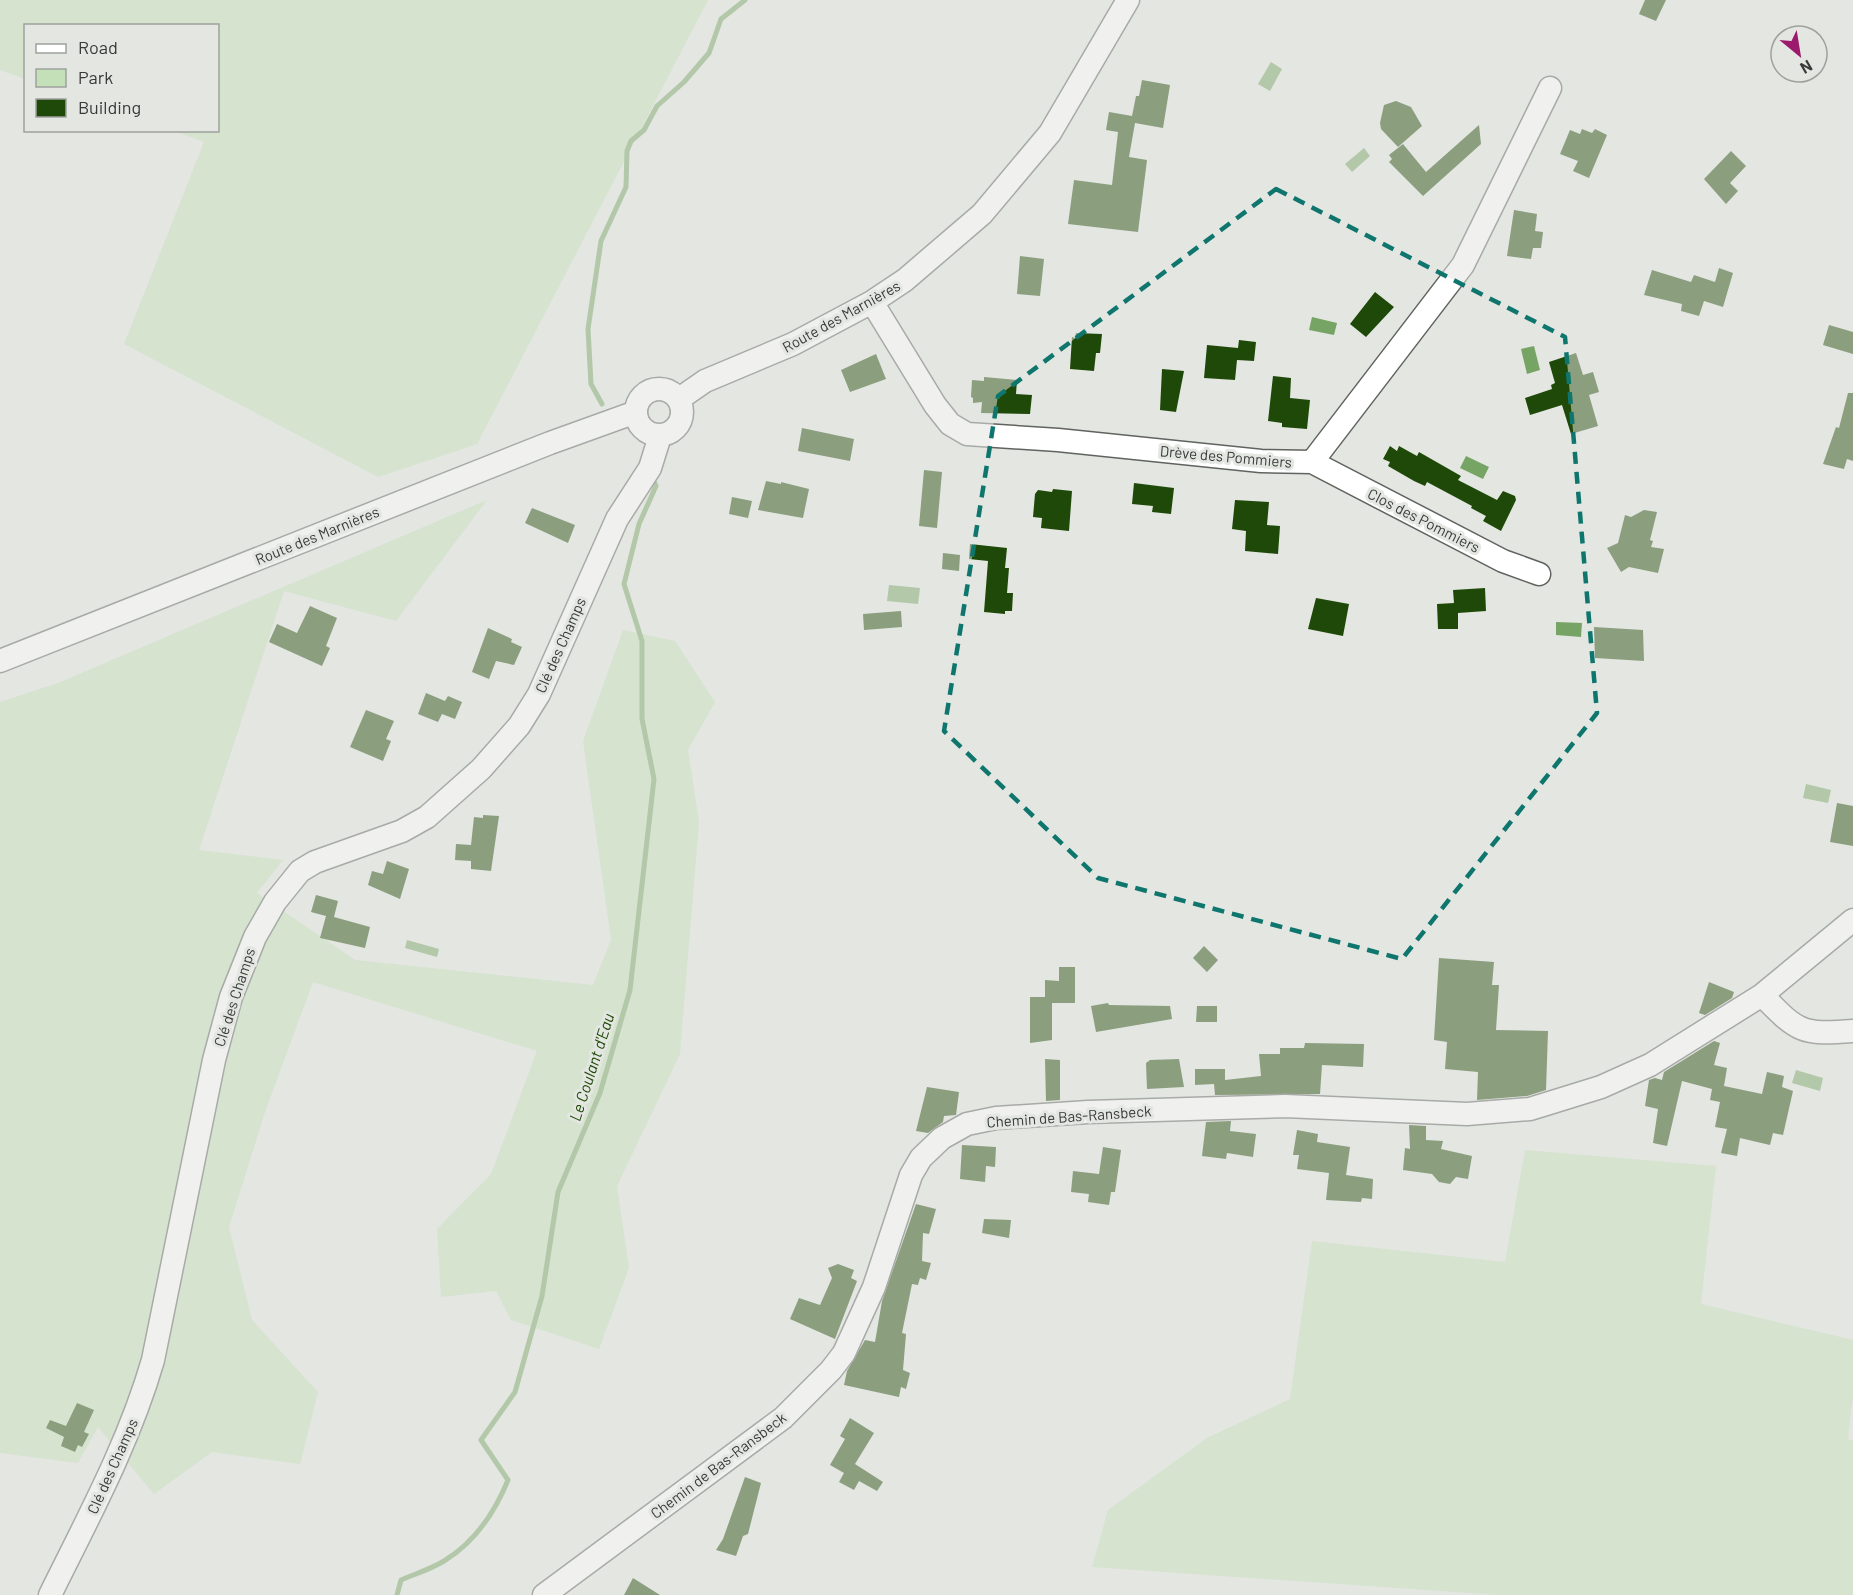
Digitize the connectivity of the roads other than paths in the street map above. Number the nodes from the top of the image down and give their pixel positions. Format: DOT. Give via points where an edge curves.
graph roads {
  1 [pos="1128,0"];
  2 [pos="1550,88"];
  3 [pos="872,302"];
  4 [pos="680,399"];
  5 [pos="636,412"];
  6 [pos="660,436"];
  7 [pos="1312,462"];
  8 [pos="1539,574"];
  9 [pos="0,661"];
  10 [pos="1853,920"];
  11 [pos="1762,995"];
  12 [pos="1853,1031"];
  13 [pos="50,1595"];
  14 [pos="544,1595"];
  1 -- 3 [label="street, Route des Marnières" via="1050,133 982,214 905,280"];
  2 -- 7 [label="street, Drève des Pommiers" via="1463,266"];
  3 -- 4 [label="street, Route des Marnières" via="793,344 705,381"];
  3 -- 7 [label="street, Drève des Pommiers" via="940,412 967,434 1261,461"];
  4 -- 5 [label="street" via="672,392 653,389 644,394"];
  4 -- 6 [label="street" via="680,423 672,432"];
  5 -- 6 [label="street" via="643,429"];
  5 -- 9 [label="street, Route des Marnières"];
  6 -- 13 [label="street, Clé des Champs" via="650,468 617,519 539,694 519,726 481,769 427,817 402,831 315,861 300,871 275,902 255,937 234,988 214,1060 142,1398 116,1461"];
  7 -- 8 [label="street, Clos des Pommiers" via="1503,561"];
  10 -- 11 [label="street, Chemin de Bas-Ransbeck"];
  11 -- 12 [label="street" via="1791,1025 1806,1032"];
  11 -- 14 [label="street, Chemin de Bas-Ransbeck" via="1626,1077 1530,1109 1467,1114 1285,1106 1088,1112 996,1118 967,1124 942,1138 910,1175 874,1287 844,1353 831,1370 783,1418"];
}
